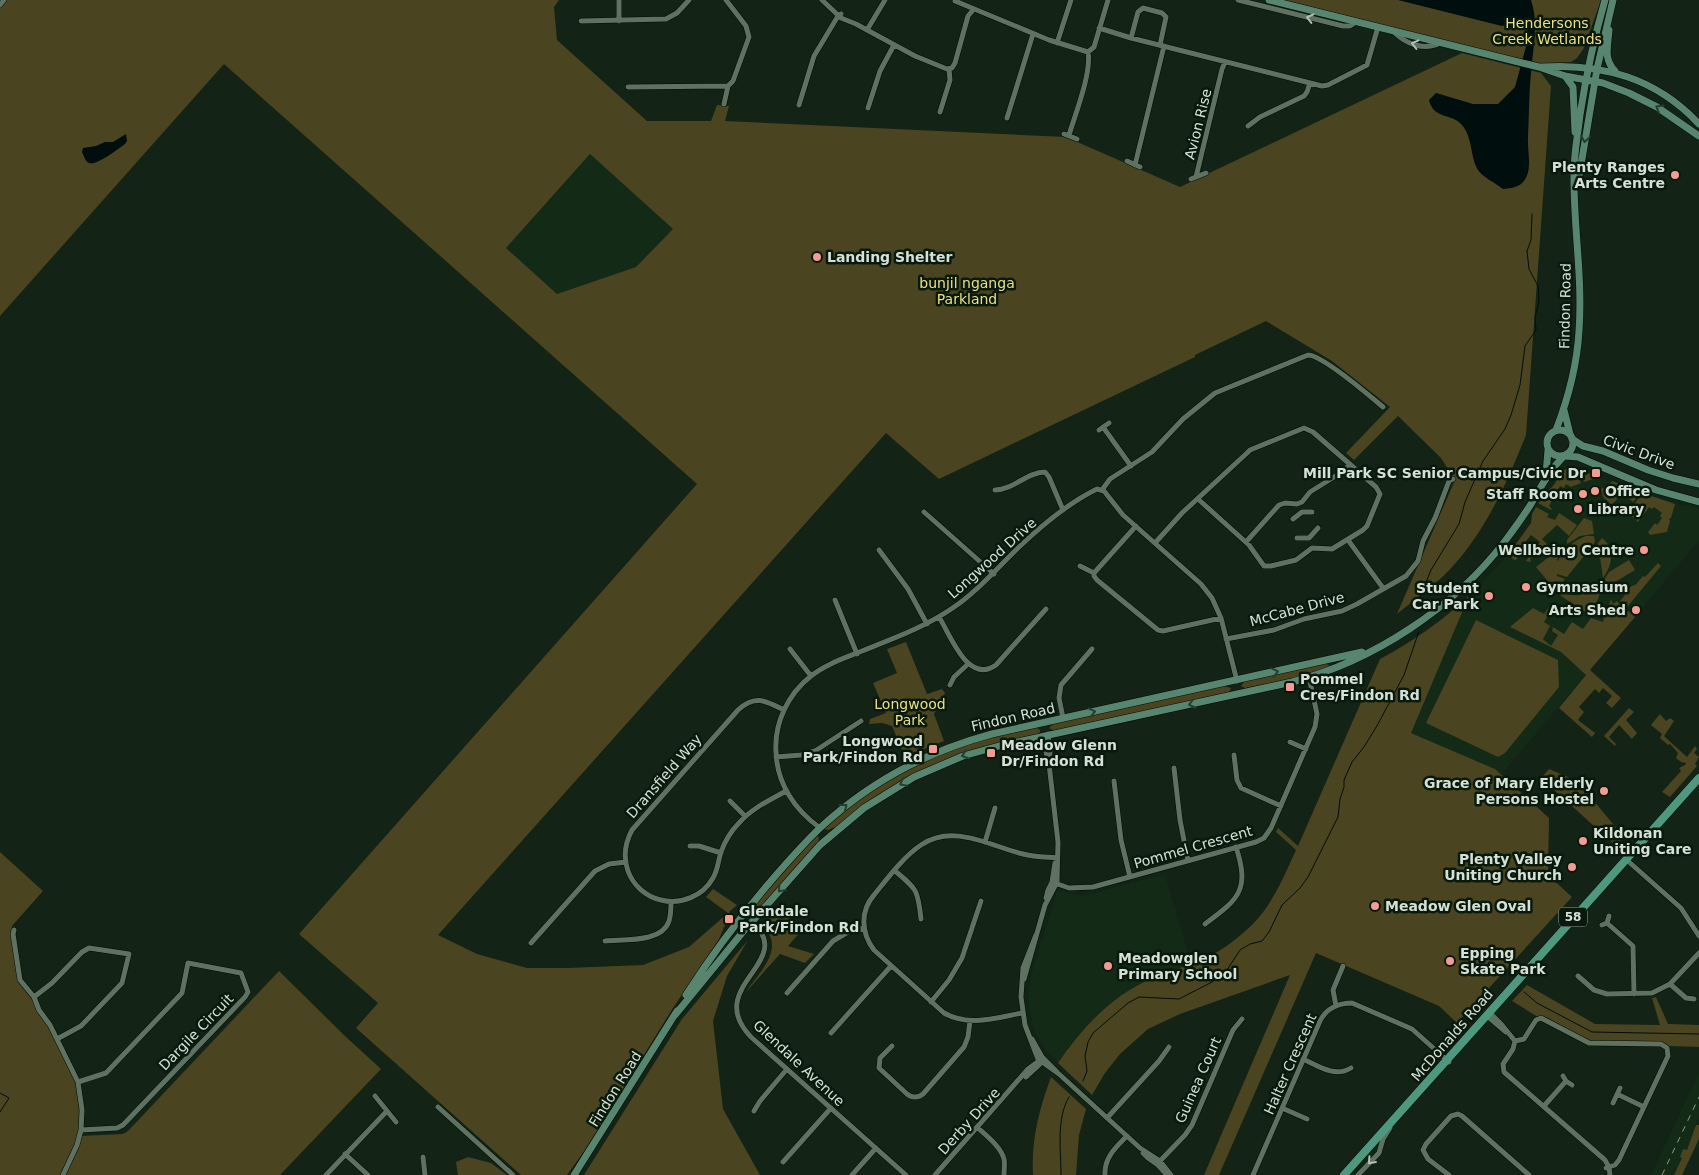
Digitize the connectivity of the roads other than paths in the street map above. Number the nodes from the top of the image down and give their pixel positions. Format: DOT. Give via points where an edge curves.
graph roads {
  1 [pos="4,0"];
  2 [pos="619,0"];
  3 [pos="689,0"];
  4 [pos="726,0"];
  5 [pos="885,0"];
  6 [pos="1071,0"];
  7 [pos="1108,0"];
  8 [pos="1238,0"];
  9 [pos="1605,0"];
  10 [pos="1613,0"];
  11 [pos="824,1"];
  12 [pos="954,1"];
  13 [pos="1273,1"];
  14 [pos="0,5"];
  15 [pos="1611,10"];
  16 [pos="972,12"];
  17 [pos="840,16"];
  18 [pos="619,21"];
  19 [pos="581,22"];
  20 [pos="1356,22"];
  21 [pos="1378,27"];
  22 [pos="867,30"];
  23 [pos="1099,30"];
  24 [pos="1033,34"];
  25 [pos="1131,38"];
  26 [pos="1057,44"];
  27 [pos="894,45"];
  28 [pos="1162,46"];
  29 [pos="1088,52"];
  30 [pos="1225,64"];
  31 [pos="1538,67"];
  32 [pos="1588,68"];
  33 [pos="949,69"];
  34 [pos="1597,69"];
  35 [pos="1616,72"];
  36 [pos="1565,76"];
  37 [pos="1586,80"];
  38 [pos="1594,81"];
  39 [pos="1310,83"];
  40 [pos="728,86"];
  41 [pos="628,87"];
  42 [pos="724,104"];
  43 [pos="799,106"];
  44 [pos="868,108"];
  45 [pos="940,112"];
  46 [pos="1007,118"];
  47 [pos="1699,124"];
  48 [pos="1248,126"];
  49 [pos="1699,136"];
  50 [pos="1078,139"];
  51 [pos="1576,145"];
  52 [pos="1127,161"];
  53 [pos="1206,173"];
  54 [pos="1576,201"];
  55 [pos="1383,407"];
  56 [pos="1564,410"];
  57 [pos="1109,423"];
  58 [pos="1556,430"];
  59 [pos="1571,437"];
  60 [pos="1548,450"];
  61 [pos="1564,456"];
  62 [pos="1350,464"];
  63 [pos="1131,466"];
  64 [pos="1452,479"];
  65 [pos="1544,479"];
  66 [pos="1699,484"];
  67 [pos="995,490"];
  68 [pos="1102,490"];
  69 [pos="1198,499"];
  70 [pos="1699,502"];
  71 [pos="1299,503"];
  72 [pos="1063,510"];
  73 [pos="924,512"];
  74 [pos="1302,512"];
  75 [pos="1312,512"];
  76 [pos="1293,519"];
  77 [pos="1136,526"];
  78 [pos="1318,528"];
  79 [pos="1297,538"];
  80 [pos="1309,538"];
  81 [pos="1348,540"];
  82 [pos="1246,542"];
  83 [pos="1155,543"];
  84 [pos="1312,548"];
  85 [pos="879,550"];
  86 [pos="1080,566"];
  87 [pos="1094,572"];
  88 [pos="994,574"];
  89 [pos="1383,588"];
  90 [pos="835,600"];
  91 [pos="1046,609"];
  92 [pos="939,617"];
  93 [pos="1221,618"];
  94 [pos="927,624"];
  95 [pos="1226,639"];
  96 [pos="1376,647"];
  97 [pos="790,649"];
  98 [pos="1092,649"];
  99 [pos="857,654"];
  100 [pos="1324,660"];
  101 [pos="968,664"];
  102 [pos="1330,671"];
  103 [pos="811,676"];
  104 [pos="1309,677"];
  105 [pos="1235,681"];
  106 [pos="950,685"];
  107 [pos="1239,692"];
  108 [pos="784,710"];
  109 [pos="1063,718"];
  110 [pos="861,721"];
  111 [pos="1043,723"];
  112 [pos="1046,735"];
  113 [pos="1290,742"];
  114 [pos="1306,749"];
  115 [pos="1234,755"];
  116 [pos="776,757"];
  117 [pos="1174,768"];
  118 [pos="1699,778"];
  119 [pos="1114,781"];
  120 [pos="1699,785"];
  121 [pos="786,791"];
  122 [pos="730,801"];
  123 [pos="1281,806"];
  124 [pos="995,808"];
  125 [pos="745,816"];
  126 [pos="818,830"];
  127 [pos="827,839"];
  128 [pos="985,842"];
  129 [pos="690,846"];
  130 [pos="1236,847"];
  131 [pos="721,853"];
  132 [pos="1057,858"];
  133 [pos="1188,861"];
  134 [pos="626,862"];
  135 [pos="1629,862"];
  136 [pos="895,870"];
  137 [pos="1130,877"];
  138 [pos="1055,883"];
  139 [pos="981,901"];
  140 [pos="671,902"];
  141 [pos="742,914"];
  142 [pos="1609,916"];
  143 [pos="921,919"];
  144 [pos="752,922"];
  145 [pos="1205,924"];
  146 [pos="864,928"];
  147 [pos="14,930"];
  148 [pos="1699,936"];
  149 [pos="605,941"];
  150 [pos="531,943"];
  151 [pos="1699,953"];
  152 [pos="891,966"];
  153 [pos="1343,966"];
  154 [pos="1578,976"];
  155 [pos="1670,984"];
  156 [pos="786,993"];
  157 [pos="1634,994"];
  158 [pos="34,997"];
  159 [pos="1694,999"];
  160 [pos="931,1002"];
  161 [pos="1336,1006"];
  162 [pos="1022,1013"];
  163 [pos="676,1015"];
  164 [pos="1489,1015"];
  165 [pos="1242,1019"];
  166 [pos="970,1021"];
  167 [pos="831,1034"];
  168 [pos="57,1039"];
  169 [pos="1515,1042"];
  170 [pos="892,1046"];
  171 [pos="1169,1047"];
  172 [pos="1303,1059"];
  173 [pos="1041,1060"];
  174 [pos="1448,1061"];
  175 [pos="1351,1068"];
  176 [pos="787,1069"];
  177 [pos="78,1082"];
  178 [pos="1572,1085"];
  179 [pos="1620,1088"];
  180 [pos="1617,1094"];
  181 [pos="375,1096"];
  182 [pos="1613,1103"];
  183 [pos="1544,1106"];
  184 [pos="1644,1107"];
  185 [pos="438,1108"];
  186 [pos="831,1108"];
  187 [pos="1282,1108"];
  188 [pos="387,1111"];
  189 [pos="754,1111"];
  190 [pos="1398,1116"];
  191 [pos="1107,1118"];
  192 [pos="1307,1118"];
  193 [pos="396,1122"];
  194 [pos="977,1129"];
  195 [pos="81,1130"];
  196 [pos="1127,1136"];
  197 [pos="876,1148"];
  198 [pos="345,1154"];
  199 [pos="423,1157"];
  200 [pos="783,1162"];
  201 [pos="1160,1163"];
  202 [pos="1608,1167"];
  203 [pos="63,1175"];
  204 [pos="326,1175"];
  205 [pos="368,1175"];
  206 [pos="425,1175"];
  207 [pos="513,1175"];
  208 [pos="574,1175"];
  209 [pos="852,1175"];
  210 [pos="906,1175"];
  211 [pos="936,1175"];
  212 [pos="1004,1175"];
  213 [pos="1105,1175"];
  214 [pos="1167,1175"];
  215 [pos="1171,1175"];
  216 [pos="1253,1175"];
  217 [pos="1344,1175"];
  218 [pos="1358,1175"];
  219 [pos="1448,1175"];
  220 [pos="1528,1175"];
  221 [pos="1608,1175"];
  1 -- 14 [label="street"];
  2 -- 18 [label="street"];
  3 -- 18 [label="street" via="666,19"];
  4 -- 40 [label="street" via="746,26 749,37 733,81"];
  5 -- 22 [label="street"];
  6 -- 26 [label="street"];
  7 -- 23 [label="street"];
  20 -- 8 [label="street, one-way" via="1343,26"];
  9 -- 32 [label="main road, Findon Road"];
  10 -- 15 [label="main road, Findon Road"];
  11 -- 17 [label="street"];
  12 -- 16 [label="street" via="964,4"];
  13 -- 20 [label="main road"];
  15 -- 34 [label="main road, Findon Road"];
  15 -- 35 [label="main road" via="1606,56"];
  16 -- 24 [label="street" via="983,12"];
  16 -- 33 [label="street" via="955,63"];
  17 -- 22 [label="street"];
  17 -- 43 [label="street" via="816,52"];
  18 -- 19 [label="street"];
  20 -- 21 [label="main road"];
  21 -- 31 [label="main road"];
  21 -- 39 [label="street" via="1365,67 1326,85"];
  22 -- 27 [label="street"];
  23 -- 25 [label="street"];
  23 -- 29 [label="street" via="1094,46"];
  24 -- 26 [label="street"];
  24 -- 46 [label="street"];
  25 -- 28 [label="street"];
  25 -- 28 [label="street" via="1138,12 1143,8 1166,17"];
  26 -- 29 [label="street"];
  27 -- 33 [label="street"];
  27 -- 44 [label="street" via="880,71"];
  28 -- 30 [label="street" via="1216,58"];
  28 -- 52 [label="street" via="1137,166"];
  29 -- 50 [label="street" via="1085,79 1066,135"];
  30 -- 39 [label="street"];
  30 -- 53 [label="street, Avion Rise" via="1194,178"];
  31 -- 32 [label="main road"];
  31 -- 36 [label="main road"];
  32 -- 34 [label="main road"];
  32 -- 37 [label="main road, Findon Road"];
  33 -- 45 [label="street" via="950,80"];
  34 -- 35 [label="main road"];
  34 -- 38 [label="main road, Findon Road"];
  35 -- 47 [label="main road" via="1657,90"];
  36 -- 37 [label="main road"];
  36 -- 51 [label="main road" via="1573,87"];
  37 -- 38 [label="main road"];
  37 -- 51 [label="main road, Findon Road"];
  49 -- 38 [label="main road, one-way" via="1638,96"];
  38 -- 54 [label="main road, Findon Road, one-way"];
  39 -- 48 [label="street" via="1304,96"];
  40 -- 41 [label="street"];
  40 -- 42 [label="street"];
  51 -- 54 [label="main road, Findon Road"];
  54 -- 56 [label="main road, Findon Road" via="1579,331 1576,362"];
  55 -- 63 [label="street" via="1334,368 1308,355 1215,393 1183,419 1152,452"];
  56 -- 58 [label="main road, Findon Road"];
  56 -- 59 [label="main road, Findon Road"];
  57 -- 63 [label="street" via="1101,428"];
  58 -- 59 [label="main road" via="1564,430"];
  58 -- 60 [label="main road" via="1547,439"];
  59 -- 61 [label="main road" via="1573,447"];
  59 -- 66 [label="main road, Civic Drive" via="1583,446 1648,470"];
  60 -- 61 [label="main road" via="1554,456"];
  60 -- 65 [label="main road, Findon Road"];
  61 -- 65 [label="main road, Findon Road"];
  61 -- 70 [label="main road, Civic Drive" via="1582,458 1656,490"];
  62 -- 69 [label="street" via="1304,428 1250,450"];
  62 -- 71 [label="street"];
  62 -- 81 [label="street" via="1380,494 1367,526"];
  63 -- 68 [label="street" via="1110,479"];
  64 -- 89 [label="street, McCabe Drive" via="1425,536 1416,565 1406,576"];
  65 -- 96 [label="main road, Findon Road" via="1516,527 1476,574 1434,611"];
  67 -- 72 [label="street" via="1045,472"];
  68 -- 72 [label="street, Longwood Drive" via="1095,490"];
  68 -- 77 [label="street"];
  69 -- 82 [label="street"];
  69 -- 83 [label="street"];
  71 -- 74 [label="street"];
  71 -- 82 [label="street" via="1279,505"];
  72 -- 88 [label="street, Longwood Drive" via="1017,549"];
  73 -- 88 [label="street"];
  74 -- 75 [label="street"];
  74 -- 76 [label="street"];
  77 -- 83 [label="street"];
  77 -- 87 [label="street"];
  78 -- 80 [label="street"];
  79 -- 80 [label="street"];
  80 -- 84 [label="street"];
  81 -- 84 [label="street" via="1332,550"];
  81 -- 89 [label="street"];
  82 -- 84 [label="street" via="1268,567 1296,560"];
  83 -- 93 [label="street" via="1206,590"];
  85 -- 94 [label="street" via="908,589"];
  86 -- 87 [label="street"];
  87 -- 93 [label="street" via="1095,578 1158,630"];
  88 -- 92 [label="street, Longwood Drive"];
  89 -- 95 [label="street, McCabe Drive" via="1335,613"];
  90 -- 99 [label="street"];
  91 -- 101 [label="street" via="992,668 980,670"];
  92 -- 94 [label="street, Longwood Drive"];
  92 -- 101 [label="street"];
  93 -- 95 [label="street"];
  94 -- 99 [label="street, Longwood Drive"];
  95 -- 105 [label="street"];
  96 -- 100 [label="main road, Findon Road" via="1344,658"];
  96 -- 102 [label="main road, Findon Road"];
  97 -- 103 [label="street"];
  98 -- 109 [label="street" via="1062,685 1059,698"];
  99 -- 103 [label="street, Longwood Drive"];
  100 -- 102 [label="main road" via="1331,665"];
  105 -- 100 [label="main road, Findon Road, one-way"];
  101 -- 106 [label="street"];
  102 -- 104 [label="main road, Findon Road"];
  103 -- 108 [label="street, Longwood Drive" via="798,688"];
  104 -- 107 [label="main road, Findon Road"];
  104 -- 114 [label="street, Pommel Crescent" via="1317,718"];
  105 -- 107 [label="main road"];
  109 -- 105 [label="main road, Findon Road, one-way"];
  107 -- 112 [label="main road, Findon Road, one-way"];
  108 -- 116 [label="street, Longwood Drive" via="777,733"];
  108 -- 134 [label="street, Dransfield Way" via="764,700 754,700 743,706 636,826 627,842"];
  109 -- 111 [label="main road, Findon Road"];
  110 -- 116 [label="street" via="815,751"];
  111 -- 112 [label="main road"];
  126 -- 111 [label="main road, Findon Road, one-way" via="858,796 913,763 970,740"];
  112 -- 127 [label="main road, Findon Road, one-way" via="982,750 930,769 870,803"];
  112 -- 132 [label="street"];
  113 -- 114 [label="street"];
  114 -- 123 [label="street, Pommel Crescent"];
  115 -- 123 [label="street" via="1239,786"];
  116 -- 121 [label="street, Longwood Drive"];
  117 -- 133 [label="street"];
  118 -- 164 [label="main road, McDonalds Road / 58"];
  119 -- 137 [label="street"];
  120 -- 135 [label="main road, McDonalds Road / 58"];
  121 -- 125 [label="street"];
  121 -- 126 [label="street, Longwood Drive"];
  122 -- 125 [label="street"];
  123 -- 130 [label="street, Pommel Crescent" via="1264,838"];
  124 -- 128 [label="street"];
  125 -- 131 [label="street"];
  126 -- 127 [label="main road"];
  126 -- 141 [label="main road, Findon Road"];
  127 -- 144 [label="main road, Findon Road, one-way"];
  128 -- 132 [label="street" via="1027,855"];
  128 -- 136 [label="street" via="958,836 936,838 914,850"];
  129 -- 131 [label="street"];
  130 -- 133 [label="street, Pommel Crescent"];
  130 -- 145 [label="street" via="1243,870 1240,889 1226,907"];
  131 -- 140 [label="street" via="716,873 705,888 688,899"];
  132 -- 138 [label="street" via="1053,870"];
  133 -- 137 [label="street, Pommel Crescent"];
  134 -- 140 [label="street" via="630,875 642,890 658,900"];
  134 -- 150 [label="street" via="609,864 595,871"];
  135 -- 148 [label="street" via="1681,908"];
  135 -- 164 [label="main road, McDonalds Road / 58"];
  136 -- 143 [label="street" via="917,892"];
  136 -- 146 [label="street" via="868,903"];
  137 -- 138 [label="street, Pommel Crescent" via="1093,887 1076,888"];
  138 -- 162 [label="street" via="1048,890 1023,968"];
  139 -- 160 [label="street" via="958,967"];
  140 -- 149 [label="street" via="669,923 659,934"];
  141 -- 144 [label="main road"];
  141 -- 163 [label="main road, Findon Road"];
  142 -- 157 [label="street" via="1605,924 1633,946"];
  144 -- 163 [label="main road, Findon Road"];
  144 -- 176 [label="street, Glendale Avenue" via="764,936 766,950 741,988 737,1002 739,1017 747,1033"];
  146 -- 152 [label="street" via="871,946"];
  146 -- 156 [label="street" via="833,941"];
  147 -- 158 [label="street" via="20,980"];
  151 -- 155 [label="street"];
  152 -- 160 [label="street"];
  152 -- 167 [label="street"];
  153 -- 161 [label="street" via="1333,990"];
  154 -- 157 [label="street" via="1594,990 1607,994"];
  155 -- 157 [label="street" via="1652,993"];
  155 -- 159 [label="street" via="1686,998"];
  158 -- 168 [label="street"];
  158 -- 168 [label="street" via="89,948 129,954 122,983 81,1026"];
  160 -- 166 [label="street" via="956,1019"];
  161 -- 172 [label="street, Halter Crescent" via="1322,1017"];
  161 -- 174 [label="street, Halter Crescent" via="1357,1005 1408,1027"];
  162 -- 166 [label="street"];
  162 -- 173 [label="street"];
  163 -- 208 [label="main road, Findon Road"];
  164 -- 169 [label="street"];
  164 -- 174 [label="main road, McDonalds Road / 58"];
  165 -- 201 [label="street, Guinea Court" via="1234,1030 1192,1125"];
  166 -- 170 [label="street" via="962,1051 917,1097 906,1094 879,1068 880,1058"];
  168 -- 177 [label="street"];
  169 -- 183 [label="street" via="1504,1061 1503,1070"];
  169 -- 184 [label="street" via="1524,1039 1536,1020 1541,1018 1589,1043 1664,1045 1668,1056"];
  171 -- 191 [label="street"];
  172 -- 175 [label="street" via="1335,1072"];
  172 -- 187 [label="street, Halter Crescent"];
  173 -- 191 [label="street" via="1052,1066"];
  173 -- 194 [label="street, Derby Drive"];
  174 -- 190 [label="main road, McDonalds Road / 58"];
  176 -- 186 [label="street, Glendale Avenue"];
  176 -- 189 [label="street"];
  177 -- 195 [label="street"];
  177 -- 195 [label="street, Dargile Circuit" via="106,1073 182,993 188,963 241,973 248,992 245,996 123,1125"];
  178 -- 183 [label="street" via="1564,1079"];
  179 -- 180 [label="street"];
  180 -- 182 [label="street"];
  180 -- 184 [label="street"];
  181 -- 188 [label="street"];
  183 -- 202 [label="street"];
  184 -- 202 [label="street" via="1619,1160"];
  185 -- 207 [label="street"];
  186 -- 197 [label="street, Glendale Avenue"];
  186 -- 200 [label="street"];
  187 -- 192 [label="street"];
  187 -- 216 [label="street, Halter Crescent"];
  188 -- 193 [label="street"];
  188 -- 198 [label="street"];
  190 -- 217 [label="main road, McDonalds Road / 58"];
  190 -- 218 [label="street, McDonalds Road, one-way" via="1383,1139 1379,1152"];
  191 -- 196 [label="street"];
  194 -- 211 [label="street, Derby Drive"];
  194 -- 212 [label="street" via="1002,1154"];
  195 -- 203 [label="street"];
  196 -- 201 [label="street" via="1148,1158"];
  196 -- 213 [label="street" via="1108,1157"];
  197 -- 209 [label="street"];
  197 -- 210 [label="street, Glendale Avenue"];
  198 -- 204 [label="street"];
  198 -- 205 [label="street"];
  199 -- 206 [label="street"];
  201 -- 214 [label="street"];
  201 -- 215 [label="street"];
  202 -- 221 [label="street"];
  219 -- 220 [label="street" via="1423,1151 1451,1116 1458,1114"];
}
